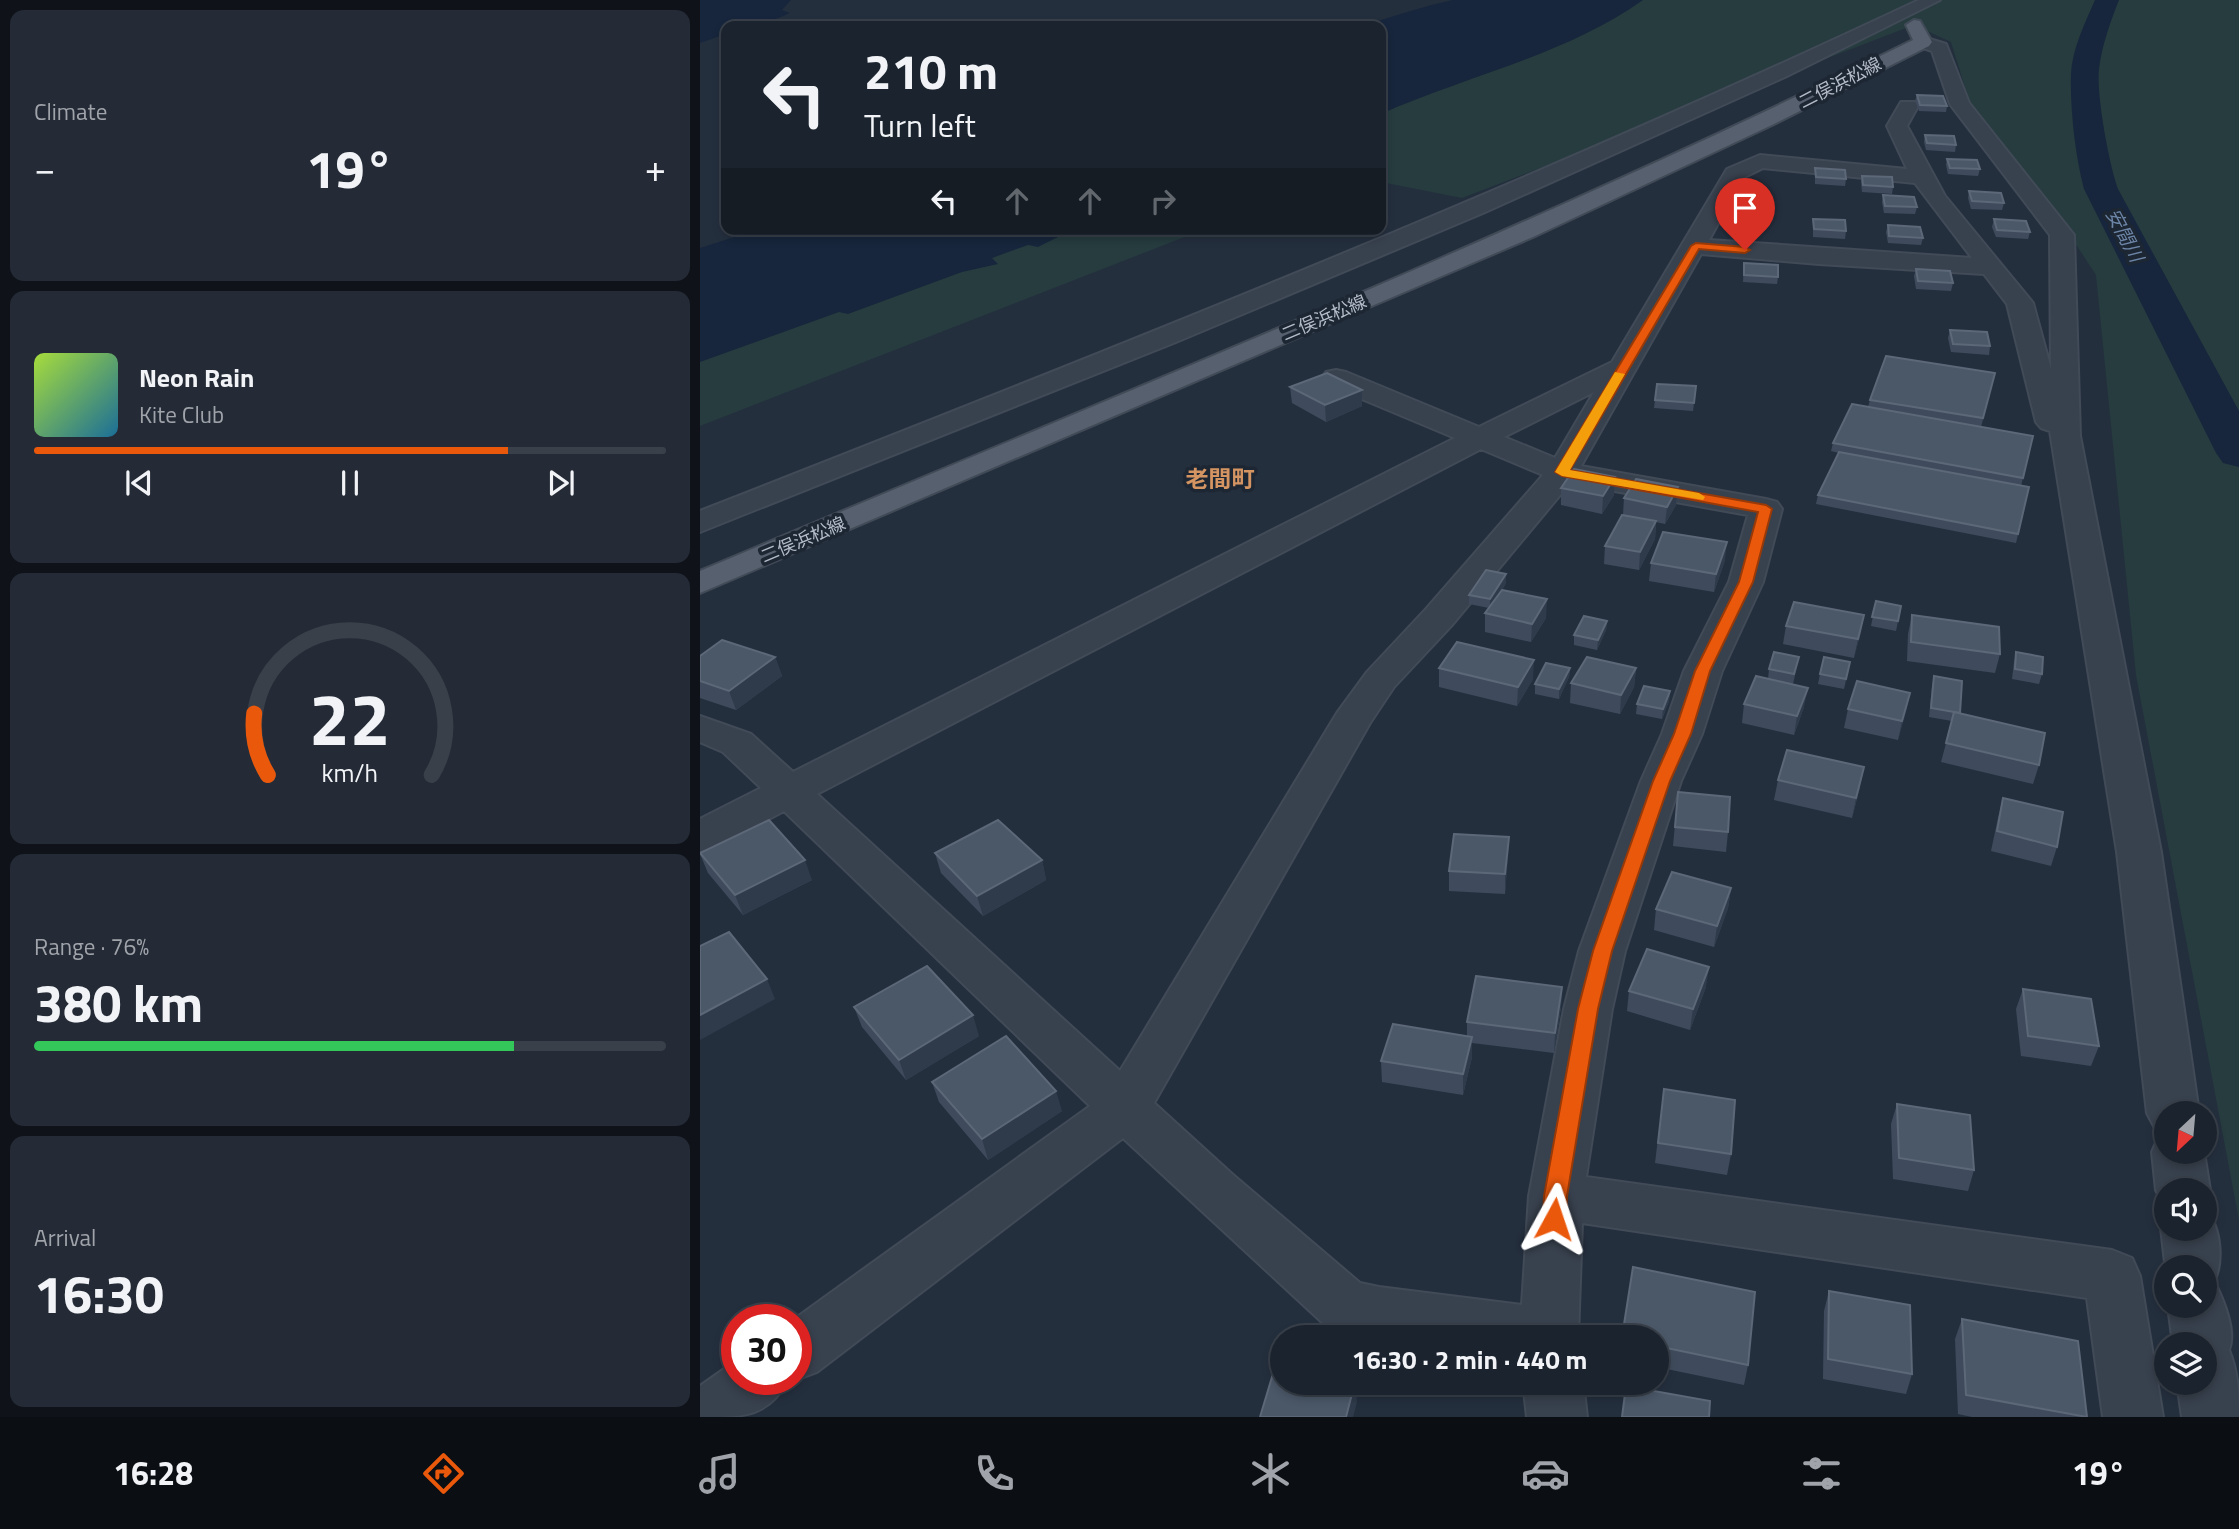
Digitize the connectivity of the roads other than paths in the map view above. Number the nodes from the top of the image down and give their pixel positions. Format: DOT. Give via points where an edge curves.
graph roads {
  1 [pos="1932,0"];
  2 [pos="1919,33"];
  3 [pos="1908,106"];
  4 [pos="1922,177"];
  5 [pos="1696,246"];
  6 [pos="1992,267"];
  7 [pos="1623,367"];
  8 [pos="1336,378"];
  9 [pos="1480,437"];
  10 [pos="2069,462"];
  11 [pos="1562,472"];
  12 [pos="700,522"];
  13 [pos="700,583"];
  14 [pos="700,727"];
  15 [pos="788,792"];
  16 [pos="700,837"];
  17 [pos="2171,1101"];
  18 [pos="1125,1108"];
  19 [pos="1556,1196"];
  20 [pos="1460,1325"];
  21 [pos="1549,1325"];
  22 [pos="812,1340"];
  23 [pos="738,1395"];
  24 [pos="1554,1395"];
  25 [pos="2209,1395"];
  26 [pos="708,1417"];
  27 [pos="1557,1417"];
  28 [pos="2133,1417"];
  29 [pos="2212,1417"];
  1 -- 12 [label="street" via="1565,169 1301,282"];
  2 -- 10 [label="street" via="1940,48 1960,104 2062,235 2064,436"];
  2 -- 13 [label="main road, 二俣浜松線" via="1765,121 1525,232"];
  3 -- 4 [label="street" via="1897,126"];
  4 -- 5 [label="street" via="1760,161 1735,174"];
  4 -- 6 [label="street"];
  5 -- 6 [label="street"];
  5 -- 7 [label="street"];
  6 -- 10 [label="street" via="2020,303 2056,442"];
  7 -- 9 [label="street"];
  7 -- 11 [label="street"];
  8 -- 9 [label="street"];
  9 -- 11 [label="street"];
  9 -- 15 [label="street"];
  10 -- 17 [label="street" via="2139,852"];
  11 -- 18 [label="street" via="1380,680"];
  11 -- 19 [label="street" via="1766,509 1746,582 1703,671 1602,951"];
  14 -- 15 [label="street" via="737,743"];
  15 -- 16 [label="street"];
  15 -- 18 [label="street"];
  18 -- 20 [label="street" via="1344,1304 1379,1314"];
  18 -- 22 [label="street"];
  19 -- 21 [label="street"];
  19 -- 28 [label="street" via="2112,1276"];
  23 -- 26 [label="street"];
  24 -- 27 [label="street"];
  25 -- 29 [label="street"];
}
